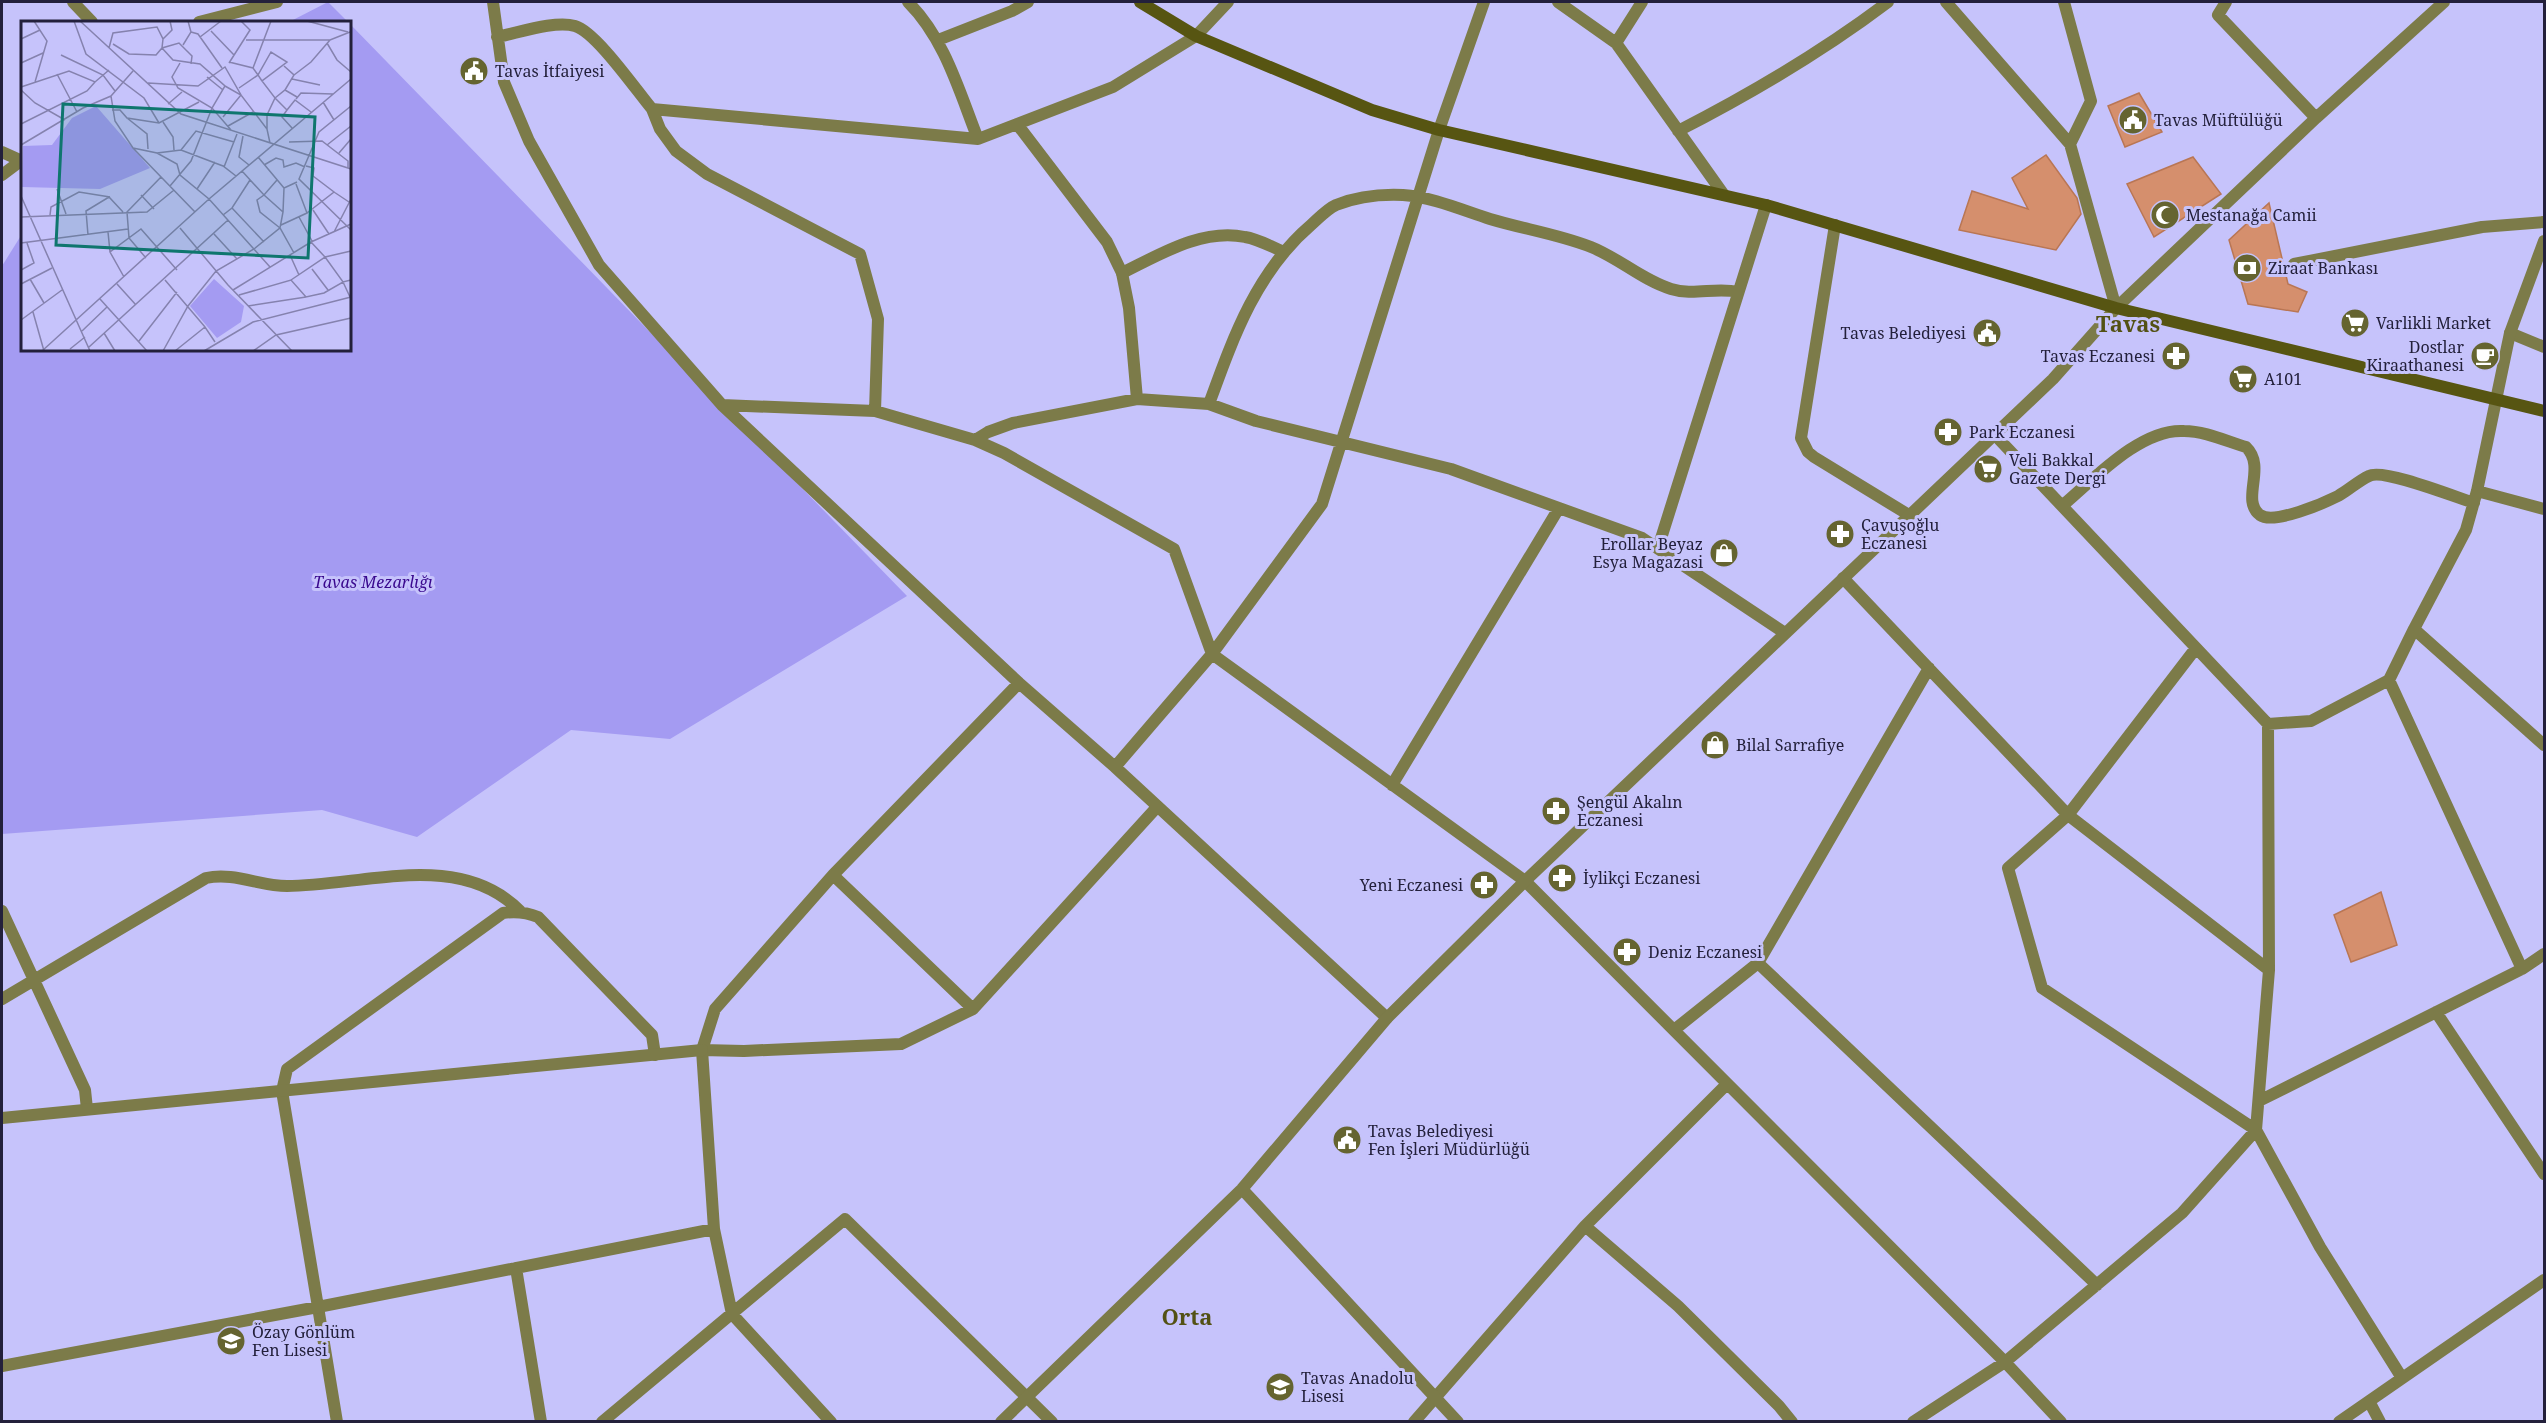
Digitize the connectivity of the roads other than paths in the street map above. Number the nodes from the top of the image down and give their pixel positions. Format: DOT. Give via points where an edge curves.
graph roads {
  1 [pos="73,2"];
  2 [pos="277,2"];
  3 [pos="493,2"];
  4 [pos="908,2"];
  5 [pos="1028,2"];
  6 [pos="1140,2"];
  7 [pos="1228,2"];
  8 [pos="1484,2"];
  9 [pos="1558,2"];
  10 [pos="1642,2"];
  11 [pos="1888,2"];
  12 [pos="1947,2"];
  13 [pos="2064,2"];
  14 [pos="2226,2"];
  15 [pos="2444,2"];
  16 [pos="92,21"];
  17 [pos="203,21"];
  18 [pos="1196,36"];
  19 [pos="497,37"];
  20 [pos="938,40"];
  21 [pos="1616,43"];
  22 [pos="652,109"];
  23 [pos="2316,118"];
  24 [pos="1017,124"];
  25 [pos="1439,130"];
  26 [pos="1678,131"];
  27 [pos="978,139"];
  28 [pos="2070,144"];
  29 [pos="2,152"];
  30 [pos="21,160"];
  31 [pos="21,161"];
  32 [pos="2,175"];
  33 [pos="1724,195"];
  34 [pos="1419,196"];
  35 [pos="1766,205"];
  36 [pos="2544,222"];
  37 [pos="1835,225"];
  38 [pos="2544,241"];
  39 [pos="1284,252"];
  40 [pos="2294,264"];
  41 [pos="1122,273"];
  42 [pos="1738,292"];
  43 [pos="2116,308"];
  44 [pos="2510,333"];
  45 [pos="2544,347"];
  46 [pos="1137,399"];
  47 [pos="2497,401"];
  48 [pos="1209,404"];
  49 [pos="722,405"];
  50 [pos="875,411"];
  51 [pos="2544,411"];
  52 [pos="1994,434"];
  53 [pos="975,440"];
  54 [pos="1342,441"];
  55 [pos="2477,491"];
  56 [pos="2474,503"];
  57 [pos="2062,506"];
  58 [pos="1559,508"];
  59 [pos="2544,509"];
  60 [pos="1910,515"];
  61 [pos="1658,548"];
  62 [pos="1843,578"];
  63 [pos="2414,629"];
  64 [pos="1785,633"];
  65 [pos="2196,648"];
  66 [pos="1212,654"];
  67 [pos="1929,668"];
  68 [pos="2389,680"];
  69 [pos="1020,683"];
  70 [pos="2268,724"];
  71 [pos="2544,745"];
  72 [pos="1115,767"];
  73 [pos="1392,785"];
  74 [pos="1157,807"];
  75 [pos="2068,815"];
  76 [pos="833,875"];
  77 [pos="1525,881"];
  78 [pos="2,910"];
  79 [pos="520,911"];
  80 [pos="2544,954"];
  81 [pos="1758,963"];
  82 [pos="2522,969"];
  83 [pos="2269,970"];
  84 [pos="34,980"];
  85 [pos="2,999"];
  86 [pos="973,1009"];
  87 [pos="2436,1012"];
  88 [pos="1387,1018"];
  89 [pos="1674,1030"];
  90 [pos="702,1050"];
  91 [pos="655,1054"];
  92 [pos="1727,1084"];
  93 [pos="282,1091"];
  94 [pos="2259,1101"];
  95 [pos="87,1109"];
  96 [pos="2,1118"];
  97 [pos="2256,1130"];
  98 [pos="2544,1174"];
  99 [pos="1242,1189"];
  100 [pos="1586,1226"];
  101 [pos="714,1229"];
  102 [pos="516,1268"];
  103 [pos="2544,1280"];
  104 [pos="2097,1285"];
  105 [pos="318,1307"];
  106 [pos="732,1314"];
  107 [pos="2005,1362"];
  108 [pos="2,1366"];
  109 [pos="2402,1378"];
  110 [pos="1027,1395"];
  111 [pos="1436,1398"];
  112 [pos="2369,1401"];
  113 [pos="337,1422"];
  114 [pos="541,1422"];
  115 [pos="602,1422"];
  116 [pos="831,1422"];
  117 [pos="1001,1422"];
  118 [pos="1052,1422"];
  119 [pos="1414,1422"];
  120 [pos="1458,1422"];
  121 [pos="1792,1422"];
  122 [pos="1913,1422"];
  123 [pos="2061,1422"];
  124 [pos="2339,1422"];
  125 [pos="2380,1422"];
  1 -- 16 [label="street"];
  2 -- 17 [label="street"];
  3 -- 19 [label="street"];
  4 -- 20 [label="street"];
  5 -- 20 [label="street"];
  6 -- 18 [label="main road"];
  7 -- 18 [label="street"];
  8 -- 25 [label="street"];
  9 -- 21 [label="street"];
  10 -- 21 [label="street"];
  11 -- 26 [label="street" via="1766,84"];
  12 -- 28 [label="street"];
  13 -- 28 [label="street" via="2091,102"];
  14 -- 23 [label="street" via="2218,15"];
  15 -- 23 [label="street"];
  18 -- 24 [label="street" via="1113,87"];
  18 -- 25 [label="main road" via="1372,110"];
  19 -- 22 [label="street" via="574,25 587,32 610,56"];
  19 -- 49 [label="street" via="504,82 529,141 599,265"];
  20 -- 27 [label="street"];
  21 -- 26 [label="street"];
  22 -- 27 [label="street"];
  22 -- 50 [label="street" via="675,151 707,174 860,254 878,319"];
  23 -- 43 [label="street"];
  24 -- 27 [label="street"];
  24 -- 41 [label="street" via="1107,242"];
  25 -- 33 [label="main road"];
  25 -- 34 [label="street"];
  26 -- 33 [label="street"];
  28 -- 43 [label="street"];
  29 -- 30 [label="street"];
  31 -- 32 [label="street"];
  33 -- 35 [label="main road"];
  34 -- 39 [label="street" via="1384,195 1333,206"];
  34 -- 42 [label="street" via="1580,243 1674,290"];
  34 -- 54 [label="street"];
  35 -- 37 [label="main road"];
  35 -- 42 [label="street"];
  36 -- 40 [label="street" via="2482,227"];
  37 -- 43 [label="main road"];
  37 -- 60 [label="street" via="1801,438 1814,457"];
  38 -- 44 [label="street"];
  39 -- 41 [label="street" via="1246,237 1211,237"];
  39 -- 48 [label="street" via="1259,286 1238,325"];
  41 -- 46 [label="street"];
  42 -- 61 [label="street"];
  43 -- 47 [label="main road"];
  43 -- 52 [label="street" via="2053,379"];
  44 -- 45 [label="street"];
  44 -- 47 [label="street"];
  46 -- 48 [label="street"];
  46 -- 53 [label="street" via="1013,423"];
  47 -- 51 [label="main road"];
  47 -- 55 [label="street"];
  48 -- 54 [label="street" via="1256,422"];
  49 -- 50 [label="street"];
  49 -- 69 [label="street"];
  50 -- 53 [label="street"];
  52 -- 57 [label="street"];
  52 -- 60 [label="street"];
  53 -- 66 [label="street" via="1174,549"];
  54 -- 58 [label="street" via="1451,469"];
  54 -- 66 [label="street" via="1322,504"];
  55 -- 56 [label="street"];
  55 -- 59 [label="street"];
  56 -- 57 [label="street" via="2375,474 2306,510 2265,517 2252,503 2255,466 2246,447 2176,430 2154,435 2135,446"];
  56 -- 63 [label="street" via="2466,530"];
  57 -- 65 [label="street"];
  58 -- 61 [label="street" via="1642,538"];
  58 -- 73 [label="street"];
  60 -- 62 [label="street"];
  61 -- 64 [label="street"];
  62 -- 64 [label="street"];
  62 -- 67 [label="street"];
  63 -- 68 [label="street"];
  63 -- 71 [label="street"];
  64 -- 77 [label="street"];
  65 -- 70 [label="street"];
  65 -- 75 [label="street"];
  66 -- 72 [label="street"];
  66 -- 73 [label="street"];
  67 -- 75 [label="street"];
  67 -- 81 [label="street"];
  68 -- 70 [label="street" via="2311,721"];
  68 -- 82 [label="street"];
  69 -- 72 [label="street"];
  69 -- 76 [label="street"];
  70 -- 83 [label="street"];
  72 -- 74 [label="street"];
  73 -- 77 [label="street"];
  74 -- 86 [label="street"];
  74 -- 88 [label="street"];
  75 -- 83 [label="street"];
  75 -- 97 [label="street" via="2008,868 2042,988"];
  76 -- 86 [label="street"];
  76 -- 90 [label="street" via="715,1009"];
  77 -- 88 [label="street"];
  77 -- 89 [label="street"];
  78 -- 84 [label="street"];
  79 -- 84 [label="street" via="491,889 462,879 406,875 280,886 218,875 206,878"];
  79 -- 91 [label="street" via="538,917 652,1035"];
  79 -- 93 [label="street" via="503,913 287,1069"];
  80 -- 82 [label="street"];
  81 -- 89 [label="street"];
  81 -- 104 [label="street"];
  82 -- 87 [label="street"];
  83 -- 94 [label="street"];
  84 -- 85 [label="street"];
  84 -- 95 [label="street" via="85,1090"];
  86 -- 90 [label="street" via="901,1044"];
  87 -- 94 [label="street"];
  87 -- 98 [label="street"];
  88 -- 99 [label="street"];
  89 -- 92 [label="street"];
  90 -- 91 [label="street"];
  90 -- 101 [label="street"];
  91 -- 93 [label="street"];
  92 -- 100 [label="street"];
  92 -- 107 [label="street"];
  93 -- 95 [label="street"];
  93 -- 105 [label="street"];
  94 -- 97 [label="street"];
  95 -- 96 [label="street"];
  97 -- 104 [label="street" via="2182,1213"];
  97 -- 109 [label="street" via="2320,1247"];
  99 -- 110 [label="street"];
  99 -- 111 [label="street"];
  100 -- 111 [label="street"];
  100 -- 121 [label="street" via="1678,1306"];
  101 -- 102 [label="street"];
  101 -- 106 [label="street"];
  102 -- 105 [label="street"];
  102 -- 114 [label="street"];
  103 -- 109 [label="street"];
  104 -- 107 [label="street"];
  105 -- 108 [label="street"];
  105 -- 113 [label="street"];
  106 -- 110 [label="street" via="845,1219"];
  106 -- 115 [label="street"];
  106 -- 116 [label="street"];
  107 -- 122 [label="street"];
  107 -- 123 [label="street"];
  109 -- 112 [label="street"];
  110 -- 117 [label="street"];
  110 -- 118 [label="street"];
  111 -- 119 [label="street"];
  111 -- 120 [label="street"];
  112 -- 124 [label="street"];
  112 -- 125 [label="street"];
}
